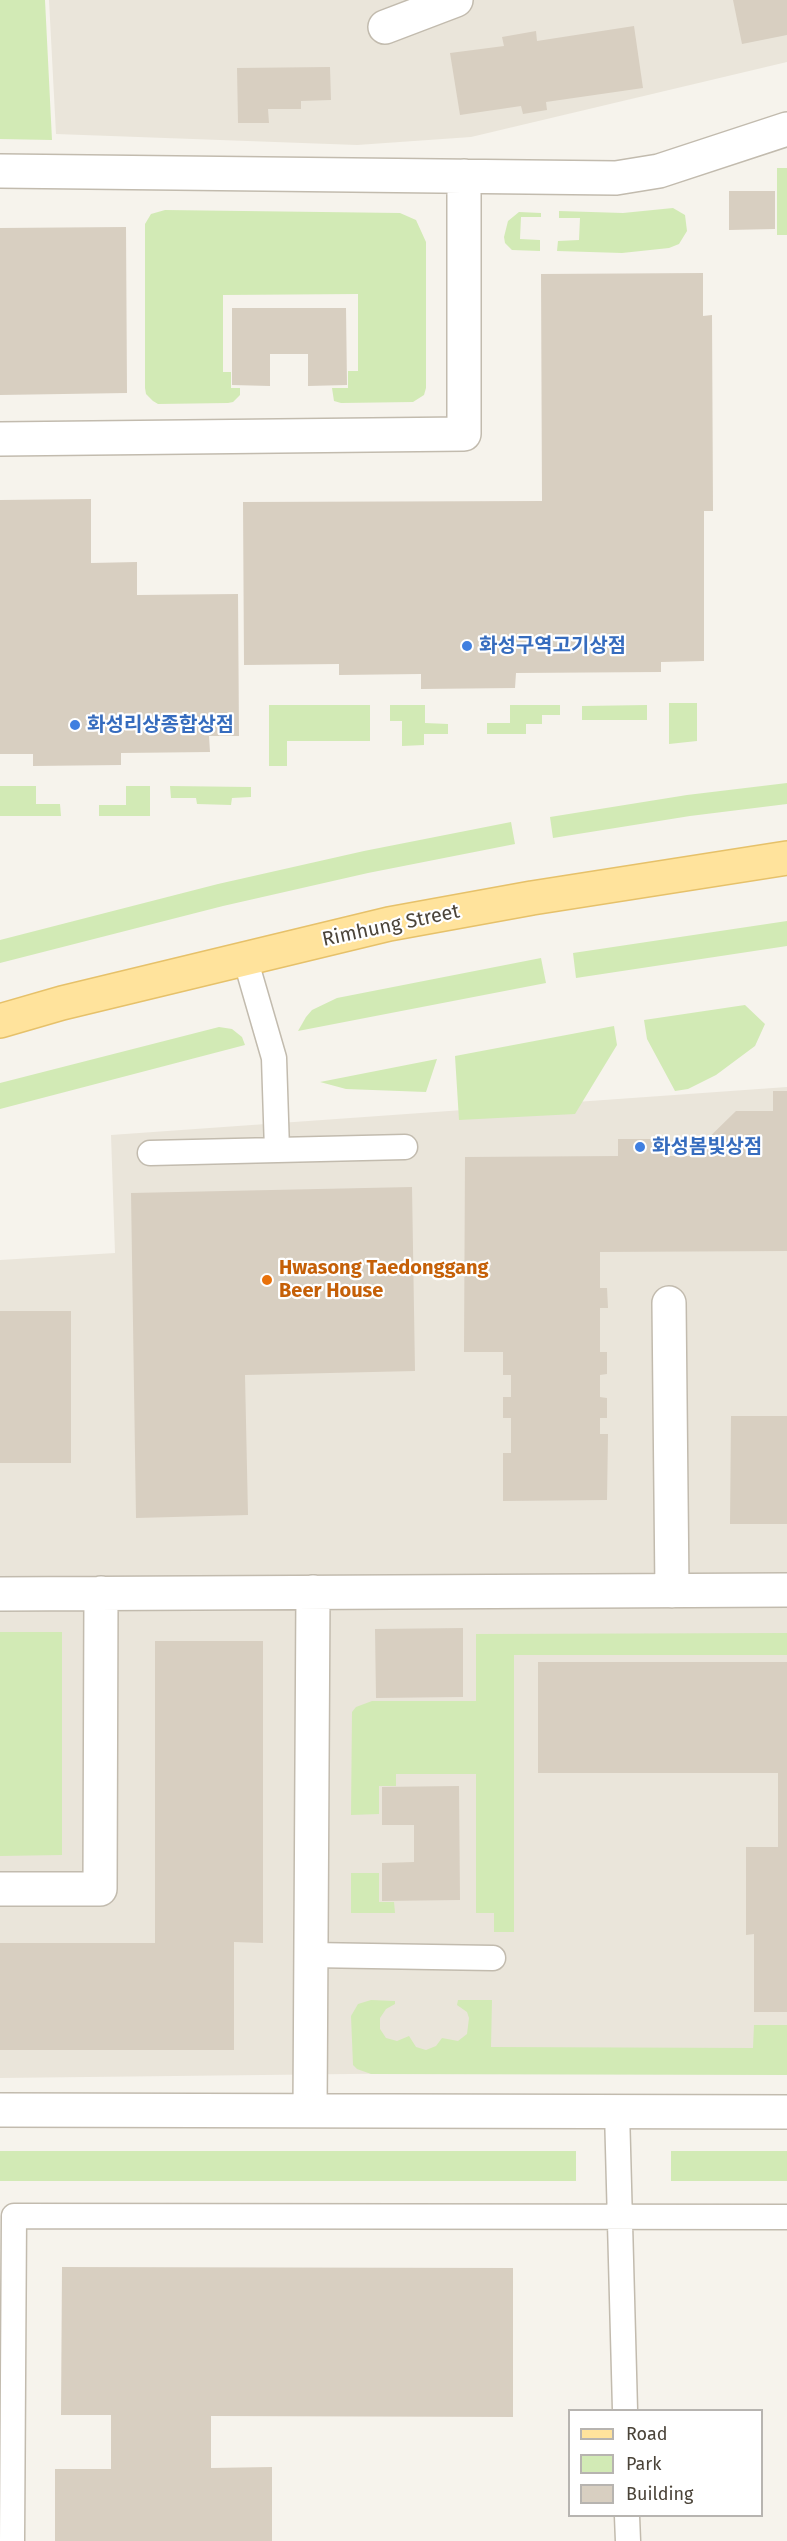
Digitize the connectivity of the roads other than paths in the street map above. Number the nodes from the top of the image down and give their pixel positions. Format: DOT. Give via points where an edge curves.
graph roads {
  1 [pos="456,0"];
  2 [pos="385,27"];
  3 [pos="787,129"];
  4 [pos="0,171"];
  5 [pos="464,176"];
  6 [pos="0,439"];
  7 [pos="787,858"];
  8 [pos="245,958"];
  9 [pos="0,1021"];
  10 [pos="405,1147"];
  11 [pos="277,1150"];
  12 [pos="150,1153"];
  13 [pos="669,1303"];
  14 [pos="672,1590"];
  15 [pos="787,1590"];
  16 [pos="313,1592"];
  17 [pos="101,1593"];
  18 [pos="0,1594"];
  19 [pos="0,1889"];
  20 [pos="311,1955"];
  21 [pos="493,1958"];
  22 [pos="0,2110"];
  23 [pos="310,2110"];
  24 [pos="617,2111"];
  25 [pos="787,2112"];
  26 [pos="620,2217"];
  27 [pos="787,2217"];
  28 [pos="625,2409"];
  29 [pos="627,2517"];
  30 [pos="12,2541"];
  31 [pos="628,2541"];
  1 -- 2 [label="street"];
  3 -- 5 [label="street" via="659,171 616,178"];
  4 -- 5 [label="street"];
  5 -- 6 [label="street" via="464,434"];
  7 -- 8 [label="main road, Rimhung Street" via="389,924"];
  8 -- 9 [label="main road, Rimhung Street"];
  8 -- 11 [label="lane" via="274,1058"];
  10 -- 11 [label="lane"];
  11 -- 12 [label="lane"];
  13 -- 14 [label="street"];
  14 -- 15 [label="street"];
  14 -- 16 [label="street"];
  16 -- 17 [label="street"];
  16 -- 20 [label="street"];
  17 -- 18 [label="street"];
  17 -- 19 [label="street" via="100,1889"];
  20 -- 21 [label="lane"];
  20 -- 23 [label="street"];
  22 -- 23 [label="street"];
  23 -- 24 [label="street"];
  24 -- 25 [label="street"];
  24 -- 26 [label="lane"];
  26 -- 27 [label="lane"];
  26 -- 28 [label="lane"];
  26 -- 30 [label="lane" via="14,2216"];
  29 -- 31 [label="lane"];
}
